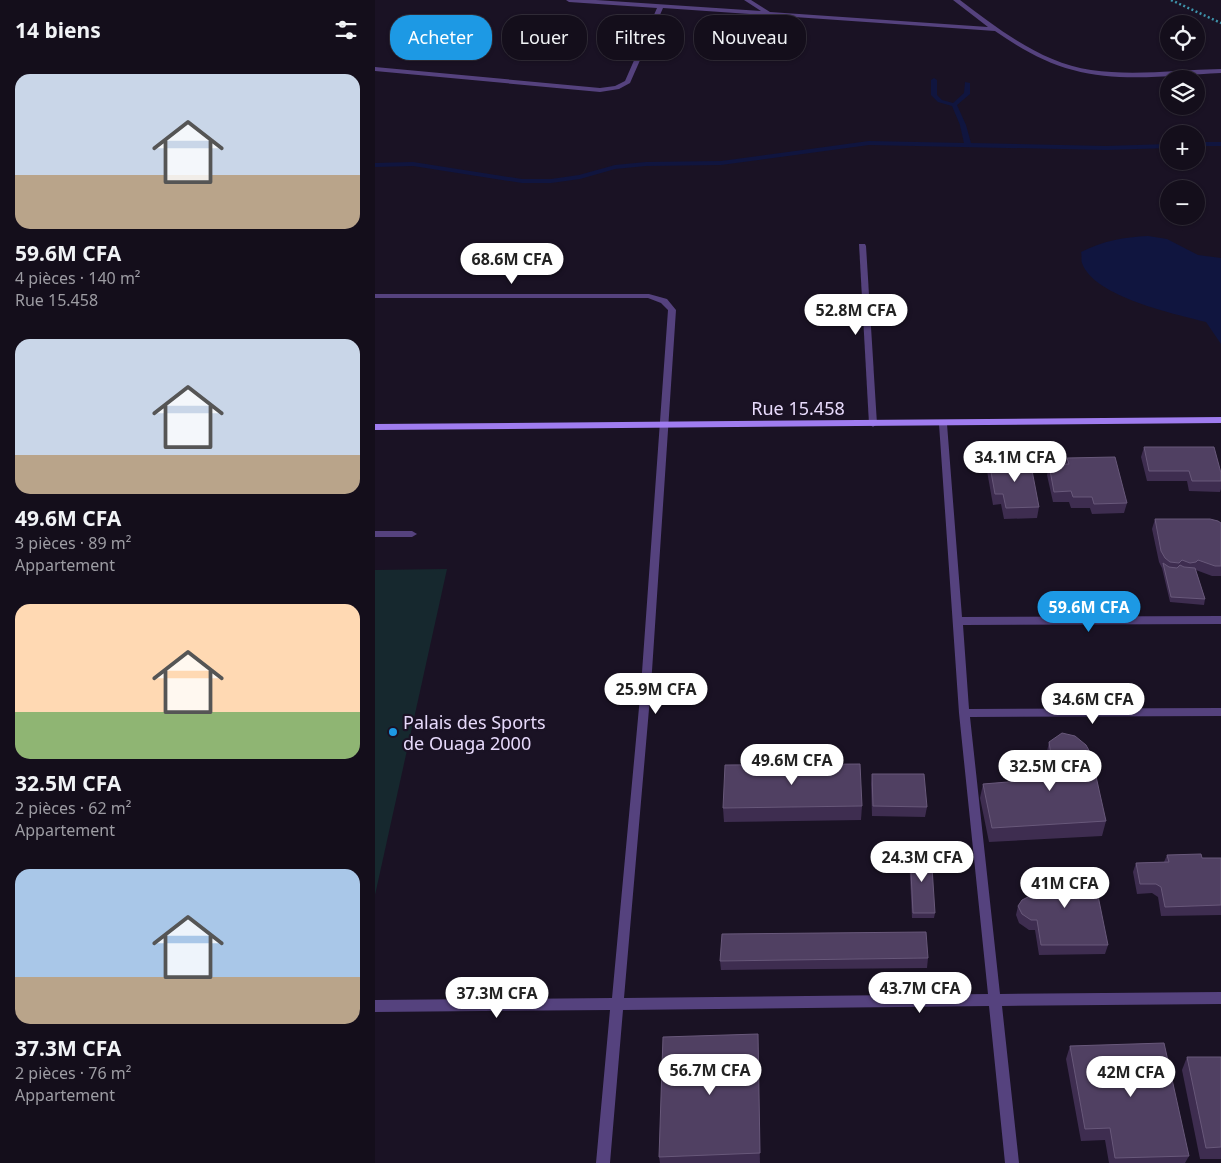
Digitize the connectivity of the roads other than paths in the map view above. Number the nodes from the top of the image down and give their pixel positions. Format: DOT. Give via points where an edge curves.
graph roads {
  1 [pos="569,0"];
  2 [pos="747,0"];
  3 [pos="956,0"];
  4 [pos="661,6"];
  5 [pos="771,14"];
  6 [pos="993,29"];
  7 [pos="375,69"];
  8 [pos="1221,71"];
  9 [pos="862,246"];
  10 [pos="375,296"];
  11 [pos="1221,420"];
  12 [pos="873,424"];
  13 [pos="943,424"];
  14 [pos="664,425"];
  15 [pos="375,427"];
  16 [pos="375,534"];
  17 [pos="412,534"];
  18 [pos="1221,620"];
  19 [pos="957,621"];
  20 [pos="1221,712"];
  21 [pos="964,713"];
  22 [pos="1221,998"];
  23 [pos="995,1000"];
  24 [pos="618,1003"];
  25 [pos="375,1006"];
  26 [pos="603,1163"];
  27 [pos="1012,1163"];
  1 -- 4 [label="street"];
  2 -- 5 [label="street"];
  3 -- 6 [label="street"];
  4 -- 5 [label="street"];
  4 -- 7 [label="street" via="628,82 617,88 600,90"];
  5 -- 6 [label="street"];
  6 -- 8 [label="street" via="1059,64 1089,72"];
  9 -- 12 [label="street"];
  10 -- 14 [label="street" via="649,296 664,301 672,310"];
  11 -- 13 [label="main road, Rue 15.458"];
  12 -- 13 [label="main road, Rue 15.458"];
  12 -- 14 [label="main road, Rue 15.458"];
  13 -- 19 [label="street"];
  14 -- 15 [label="main road, Rue 15.458"];
  14 -- 24 [label="street" via="646,686"];
  16 -- 17 [label="street"];
  18 -- 19 [label="street"];
  19 -- 21 [label="street"];
  20 -- 21 [label="street"];
  21 -- 23 [label="street"];
  22 -- 23 [label="street"];
  23 -- 24 [label="street"];
  23 -- 27 [label="street"];
  24 -- 25 [label="street"];
  24 -- 26 [label="street"];
}
